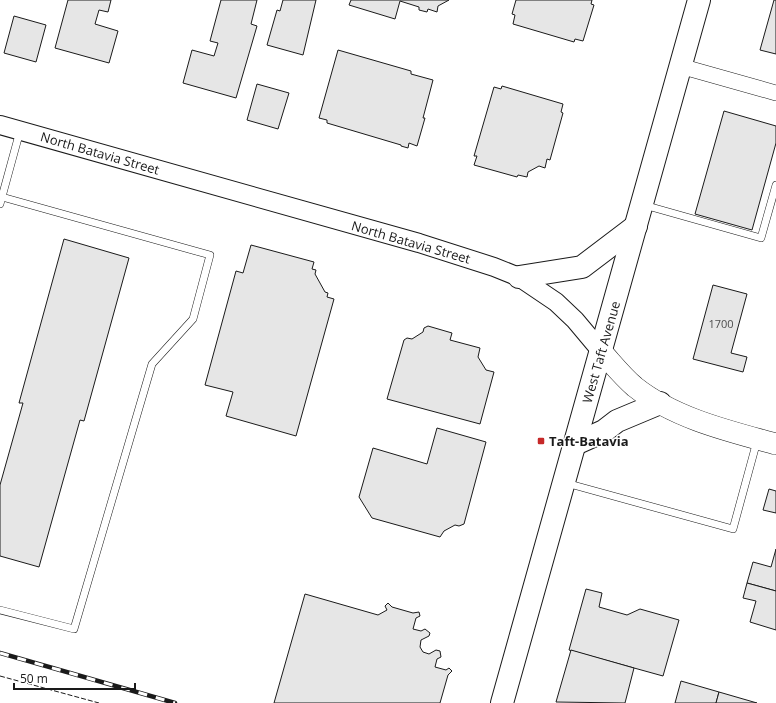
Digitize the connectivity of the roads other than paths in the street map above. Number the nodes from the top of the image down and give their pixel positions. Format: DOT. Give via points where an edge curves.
graph roads {
  1 [pos="698,0"];
  2 [pos="680,66"];
  3 [pos="776,93"];
  4 [pos="0,125"];
  5 [pos="20,130"];
  6 [pos="776,185"];
  7 [pos="1,200"];
  8 [pos="642,205"];
  9 [pos="636,226"];
  10 [pos="519,277"];
  11 [pos="601,351"];
  12 [pos="660,403"];
  13 [pos="767,441"];
  14 [pos="575,444"];
  15 [pos="564,482"];
  16 [pos="0,610"];
  17 [pos="502,703"];
  1 -- 2 [label="main road, West Taft Avenue"];
  2 -- 3 [label="street"];
  2 -- 8 [label="main road, West Taft Avenue"];
  4 -- 5 [label="street, North Batavia Street"];
  5 -- 7 [label="lane"];
  5 -- 10 [label="street, North Batavia Street" via="418,243"];
  6 -- 8 [label="lane" via="760,238"];
  7 -- 16 [label="lane" via="210,255 193,318 152,364 74,629"];
  8 -- 9 [label="main road, West Taft Avenue"];
  9 -- 10 [label="main road" via="582,267"];
  9 -- 11 [label="main road, West Taft Avenue"];
  10 -- 11 [label="street, North Batavia Street" via="556,302"];
  11 -- 12 [label="main road, North Batavia Street" via="635,387"];
  11 -- 14 [label="main road, West Taft Avenue"];
  12 -- 13 [label="main road, North Batavia Street" via="685,415"];
  12 -- 14 [label="main road" via="617,421"];
  13 -- 15 [label="lane" via="733,529"];
  14 -- 15 [label="main road, West Taft Avenue"];
  15 -- 17 [label="main road, West Taft Avenue"];
}
